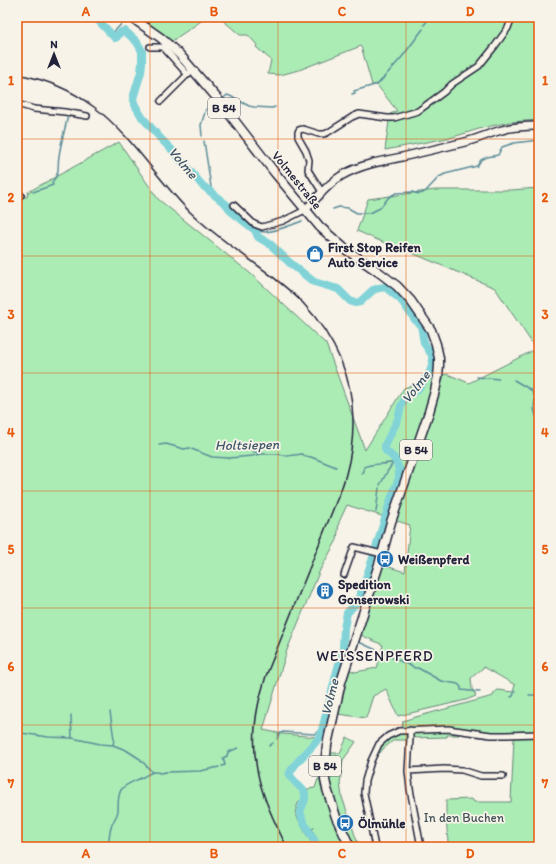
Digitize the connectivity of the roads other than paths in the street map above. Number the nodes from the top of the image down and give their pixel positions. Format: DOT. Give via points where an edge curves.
graph roads {
  1 [pos="131,17"];
  2 [pos="512,17"];
  3 [pos="150,47"];
  4 [pos="191,73"];
  5 [pos="160,102"];
  6 [pos="17,104"];
  7 [pos="87,116"];
  8 [pos="539,126"];
  9 [pos="322,192"];
  10 [pos="234,206"];
  11 [pos="305,210"];
  12 [pos="380,553"];
  13 [pos="344,576"];
  14 [pos="410,730"];
  15 [pos="539,734"];
  16 [pos="408,771"];
  17 [pos="503,776"];
  18 [pos="350,847"];
  19 [pos="375,847"];
  20 [pos="421,847"];
  1 -- 4 [label="main road, Volmestraße / B 54" via="170,45"];
  2 -- 9 [label="street" via="508,28 478,66 418,112 394,118 359,114 324,134 300,130 298,137 309,160 308,170"];
  3 -- 4 [label="street" via="163,47"];
  4 -- 5 [label="street"];
  4 -- 11 [label="main road, Volmestraße / B 54" via="217,98"];
  6 -- 7 [label="street" via="34,109"];
  8 -- 9 [label="main road" via="515,127 467,142 382,160 340,176"];
  9 -- 11 [label="main road"];
  10 -- 11 [label="street" via="254,224 262,227 283,221"];
  11 -- 12 [label="main road, Volmestraße / B 54" via="345,249 397,286 431,330 436,344 439,358 438,377 429,412"];
  12 -- 13 [label="street" via="354,547"];
  12 -- 18 [label="main road, B 54" via="341,682 327,745 327,789"];
  14 -- 15 [label="street" via="448,729 505,736"];
  14 -- 16 [label="street"];
  14 -- 19 [label="street" via="394,733 379,744 365,781 364,793"];
  16 -- 17 [label="street" via="444,769 462,770 481,776"];
  16 -- 20 [label="street"];
}
